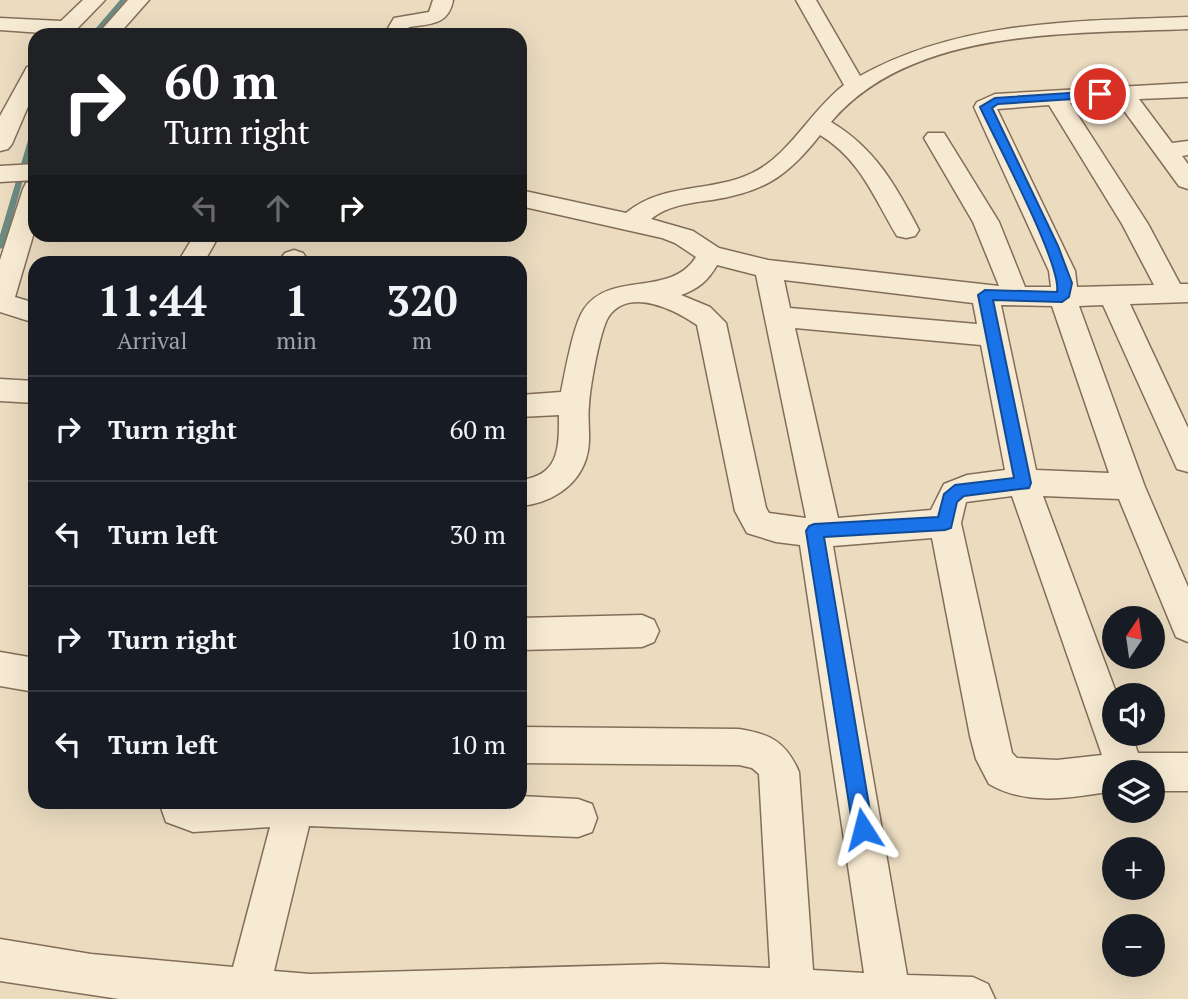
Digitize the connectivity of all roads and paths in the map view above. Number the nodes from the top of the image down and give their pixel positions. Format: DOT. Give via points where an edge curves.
graph roads {
  1 [pos="96,0"];
  2 [pos="139,0"];
  3 [pos="443,0"];
  4 [pos="806,0"];
  5 [pos="1188,23"];
  6 [pos="0,24"];
  7 [pos="36,28"];
  8 [pos="66,28"];
  9 [pos="113,28"];
  10 [pos="398,28"];
  11 [pos="28,80"];
  12 [pos="856,87"];
  13 [pos="1188,90"];
  14 [pos="1123,93"];
  15 [pos="1055,97"];
  16 [pos="8,102"];
  17 [pos="816,123"];
  18 [pos="936,138"];
  19 [pos="0,142"];
  20 [pos="1177,150"];
  21 [pos="28,172"];
  22 [pos="0,174"];
  23 [pos="1188,181"];
  24 [pos="527,200"];
  25 [pos="28,211"];
  26 [pos="630,222"];
  27 [pos="906,230"];
  28 [pos="711,255"];
  29 [pos="768,269"];
  30 [pos="658,292"];
  31 [pos="1180,293"];
  32 [pos="985,295"];
  33 [pos="1016,296"];
  34 [pos="1062,297"];
  35 [pos="1113,297"];
  36 [pos="0,300"];
  37 [pos="28,310"];
  38 [pos="780,317"];
  39 [pos="995,336"];
  40 [pos="0,390"];
  41 [pos="28,392"];
  42 [pos="574,403"];
  43 [pos="527,406"];
  44 [pos="1188,460"];
  45 [pos="1023,483"];
  46 [pos="1129,487"];
  47 [pos="527,492"];
  48 [pos="945,523"];
  49 [pos="820,531"];
  50 [pos="1188,626"];
  51 [pos="642,632"];
  52 [pos="527,634"];
  53 [pos="527,745"];
  54 [pos="1115,760"];
  55 [pos="1165,772"];
  56 [pos="1188,772"];
  57 [pos="1102,773"];
  58 [pos="183,809"];
  59 [pos="238,809"];
  60 [pos="294,809"];
  61 [pos="396,809"];
  62 [pos="578,818"];
  63 [pos="0,960"];
  64 [pos="85,987"];
  65 [pos="248,992"];
  66 [pos="793,992"];
  67 [pos="889,994"];
  68 [pos="309,998"];
  69 [pos="973,999"];
  1 -- 8 [label="street"];
  2 -- 9 [label="street"];
  3 -- 10 [label="street" via="435,17 401,22"];
  4 -- 12 [label="street"];
  5 -- 12 [label="street" via="966,39 913,58"];
  6 -- 7 [label="street"];
  11 -- 16 [label="street"];
  12 -- 17 [label="street"];
  13 -- 14 [label="street"];
  14 -- 15 [label="street"];
  14 -- 20 [label="street"];
  15 -- 31 [label="street"];
  15 -- 34 [label="street" via="995,101 985,109 1062,271"];
  16 -- 19 [label="street"];
  17 -- 26 [label="street" via="790,158 762,179 659,203"];
  17 -- 27 [label="street" via="842,137 869,163"];
  18 -- 33 [label="street" via="986,222"];
  20 -- 23 [label="street"];
  21 -- 22 [label="street"];
  24 -- 26 [label="street"];
  25 -- 36 [label="street"];
  26 -- 28 [label="street" via="679,234"];
  28 -- 29 [label="street"];
  28 -- 30 [label="street" via="693,280"];
  29 -- 32 [label="street"];
  29 -- 38 [label="street"];
  30 -- 42 [label="street" via="614,298 598,307"];
  30 -- 49 [label="street" via="712,323 758,523"];
  31 -- 35 [label="street"];
  32 -- 33 [label="street"];
  32 -- 39 [label="street"];
  33 -- 34 [label="street"];
  34 -- 35 [label="street"];
  34 -- 46 [label="street"];
  35 -- 44 [label="street"];
  36 -- 37 [label="street"];
  38 -- 39 [label="street"];
  38 -- 49 [label="street"];
  39 -- 45 [label="street"];
  40 -- 41 [label="street"];
  42 -- 43 [label="street"];
  42 -- 47 [label="street" via="569,464 547,485"];
  45 -- 46 [label="street"];
  45 -- 48 [label="street" via="961,489 950,499"];
  45 -- 54 [label="street"];
  46 -- 50 [label="street"];
  48 -- 49 [label="street"];
  48 -- 57 [label="street" via="998,766 1021,778"];
  49 -- 67 [label="street"];
  51 -- 52 [label="street"];
  53 -- 66 [label="street" via="738,747 771,758 780,772"];
  55 -- 56 [label="street"];
  58 -- 59 [label="street" via="193,813"];
  60 -- 65 [label="street"];
  61 -- 62 [label="street"];
  63 -- 64 [label="street"];
  64 -- 65 [label="street"];
  65 -- 68 [label="street"];
  66 -- 67 [label="street"];
  66 -- 68 [label="street" via="662,985"];
  67 -- 69 [label="street"];
}
